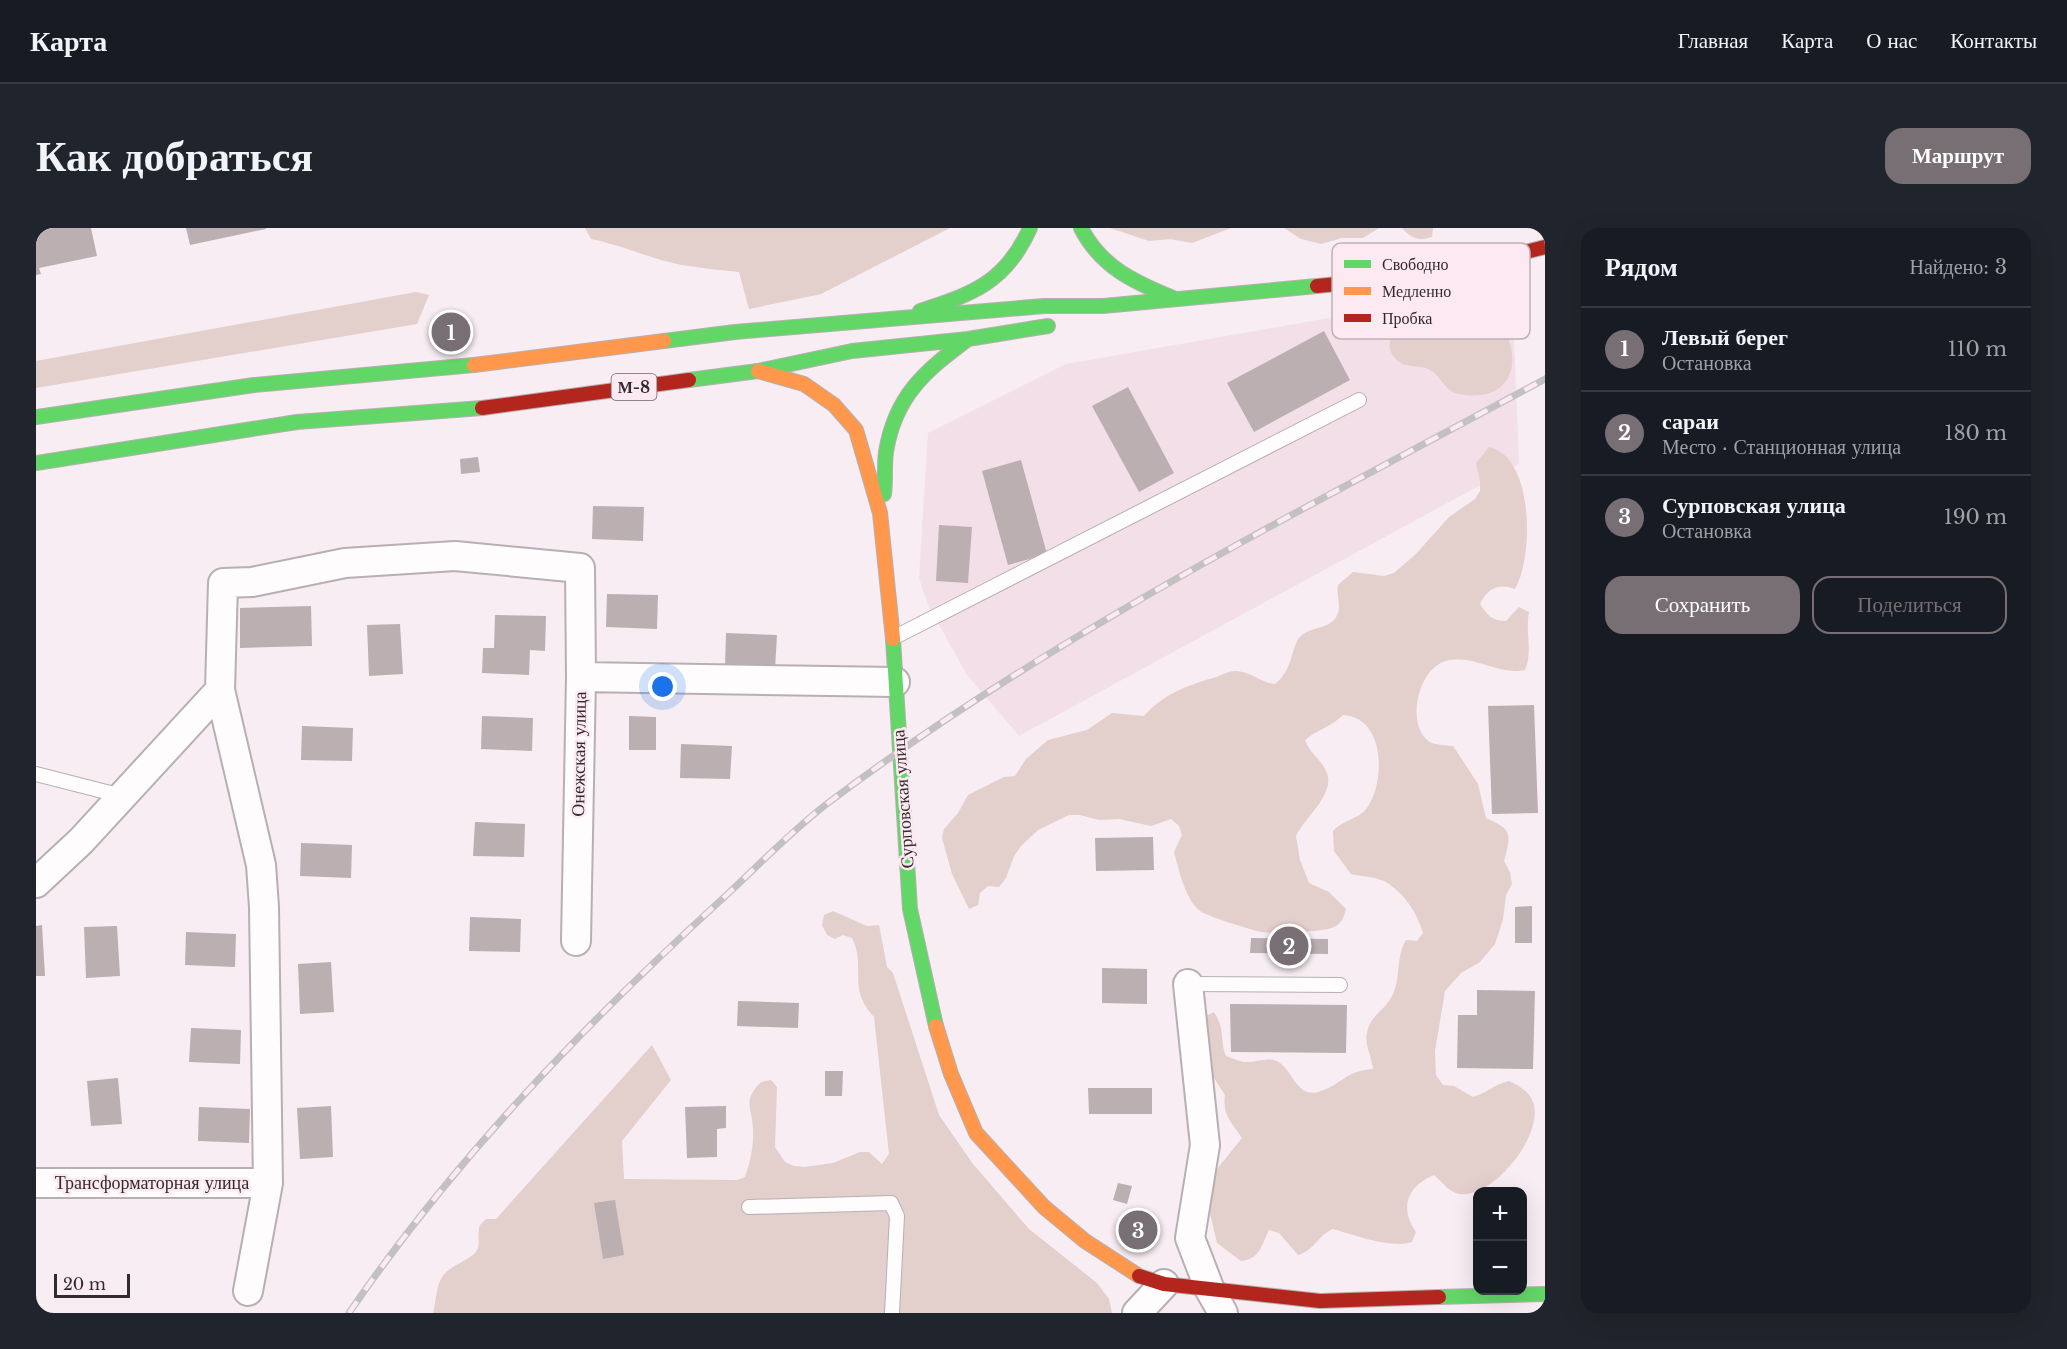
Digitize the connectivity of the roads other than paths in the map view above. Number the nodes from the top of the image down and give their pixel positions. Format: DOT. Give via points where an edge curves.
graph roads {
  1 [pos="1030,228"];
  2 [pos="1081,228"];
  3 [pos="1545,247"];
  4 [pos="1530,251"];
  5 [pos="1332,284"];
  6 [pos="1173,298"];
  7 [pos="1103,306"];
  8 [pos="904,317"];
  9 [pos="968,339"];
  10 [pos="758,371"];
  11 [pos="1359,400"];
  12 [pos="36,417"];
  13 [pos="36,463"];
  14 [pos="880,513"];
  15 [pos="893,638"];
  16 [pos="581,677"];
  17 [pos="895,682"];
  18 [pos="220,690"];
  19 [pos="36,774"];
  20 [pos="122,796"];
  21 [pos="36,883"];
  22 [pos="576,941"];
  23 [pos="1188,984"];
  24 [pos="1340,985"];
  25 [pos="36,1183"];
  26 [pos="268,1183"];
  27 [pos="749,1207"];
  28 [pos="1164,1284"];
  29 [pos="248,1291"];
  30 [pos="1545,1294"];
  31 [pos="1216,1301"];
  32 [pos="892,1313"];
  33 [pos="1137,1313"];
  1 -- 8 [label="main road" via="1023,248 997,279 975,292"];
  2 -- 6 [label="main road" via="1100,256 1120,275"];
  3 -- 4 [label="main road"];
  5 -- 6 [label="main road"];
  6 -- 7 [label="main road"];
  7 -- 8 [label="main road, М-8" via="1044,306"];
  7 -- 9 [label="main road, М-8" via="1045,327"];
  8 -- 12 [label="main road, М-8" via="735,332 458,367 254,385"];
  9 -- 10 [label="main road, М-8" via="852,351"];
  9 -- 14 [label="main road" via="926,370 907,390 894,416"];
  10 -- 13 [label="main road, М-8" via="459,411 297,422"];
  10 -- 14 [label="main road" via="804,384 834,405 856,430"];
  11 -- 15 [label="lane"];
  14 -- 15 [label="main road, Сурповская улица"];
  15 -- 17 [label="main road, Сурповская улица"];
  16 -- 17 [label="street"];
  16 -- 18 [label="street, Онежская улица" via="580,568 454,556 345,563 252,582 223,583"];
  16 -- 22 [label="street, Онежская улица"];
  17 -- 28 [label="main road, Сурповская улица" via="910,909 940,1044 976,1133 1015,1178 1085,1241 1134,1274"];
  18 -- 20 [label="street"];
  18 -- 26 [label="street" via="261,865"];
  19 -- 20 [label="lane"];
  20 -- 21 [label="street"];
  23 -- 24 [label="lane"];
  23 -- 31 [label="street" via="1205,1145 1190,1238"];
  25 -- 26 [label="street, Трансформаторная улица"];
  26 -- 29 [label="street"];
  27 -- 32 [label="lane" via="891,1203 897,1216"];
  28 -- 31 [label="main road, Сурповская улица"];
  28 -- 33 [label="street"];
  30 -- 31 [label="main road, Сурповская улица"];
}
